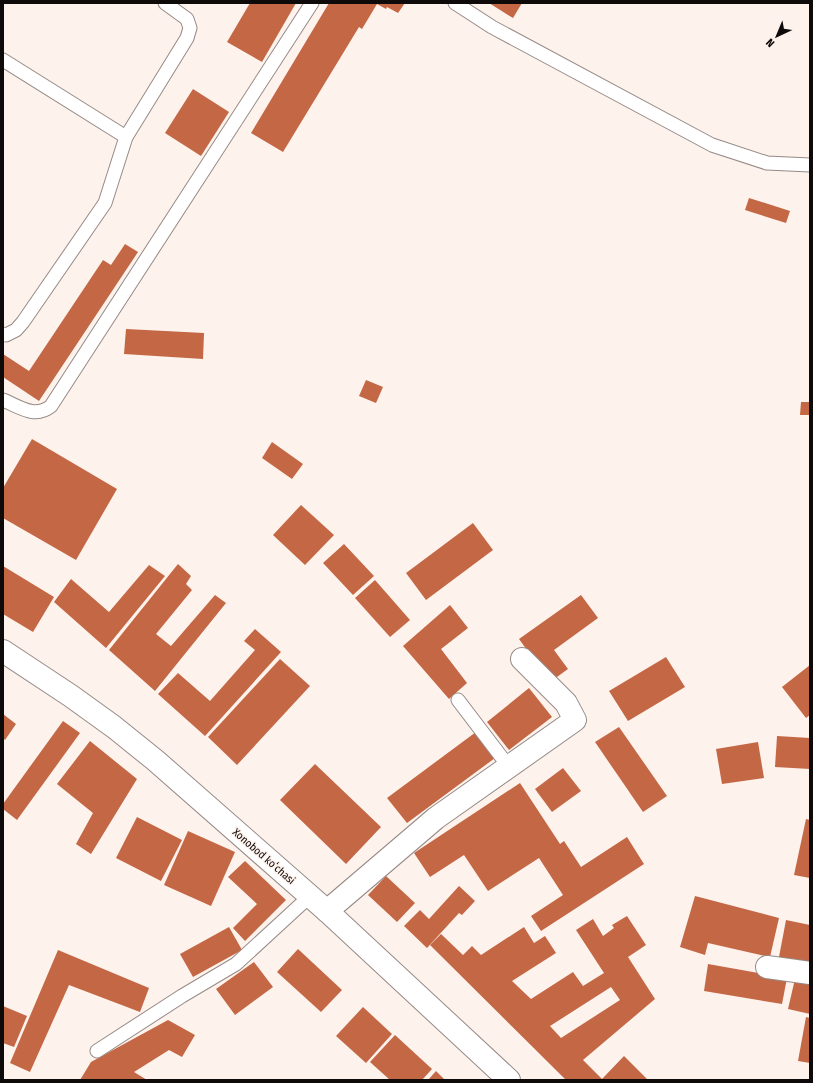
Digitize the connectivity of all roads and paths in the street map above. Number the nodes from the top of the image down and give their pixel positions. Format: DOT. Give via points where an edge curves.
graph roads {
  1 [pos="165,3"];
  2 [pos="312,3"];
  3 [pos="456,3"];
  4 [pos="3,60"];
  5 [pos="126,137"];
  6 [pos="810,165"];
  7 [pos="3,334"];
  8 [pos="3,400"];
  9 [pos="3,651"];
  10 [pos="522,659"];
  11 [pos="458,700"];
  12 [pos="509,767"];
  13 [pos="310,896"];
  14 [pos="327,911"];
  15 [pos="767,967"];
  16 [pos="810,973"];
  17 [pos="97,1051"];
  18 [pos="509,1080"];
  1 -- 5 [label="lane" via="187,19 190,28 187,38"];
  2 -- 8 [label="lane" via="52,406 40,413"];
  3 -- 6 [label="lane" via="492,27 712,146 767,163"];
  4 -- 5 [label="lane"];
  5 -- 7 [label="lane" via="105,203 24,322 16,330"];
  9 -- 13 [label="main road, Xonobod koʻchasi" via="71,696 138,746"];
  10 -- 12 [label="main road" via="566,703 575,720"];
  11 -- 12 [label="lane"];
  12 -- 14 [label="main road" via="436,818"];
  13 -- 14 [label="main road, Xonobod koʻchasi"];
  13 -- 17 [label="lane" via="236,964"];
  14 -- 18 [label="main road, Xonobod koʻchasi"];
  15 -- 16 [label="main road"];
}
